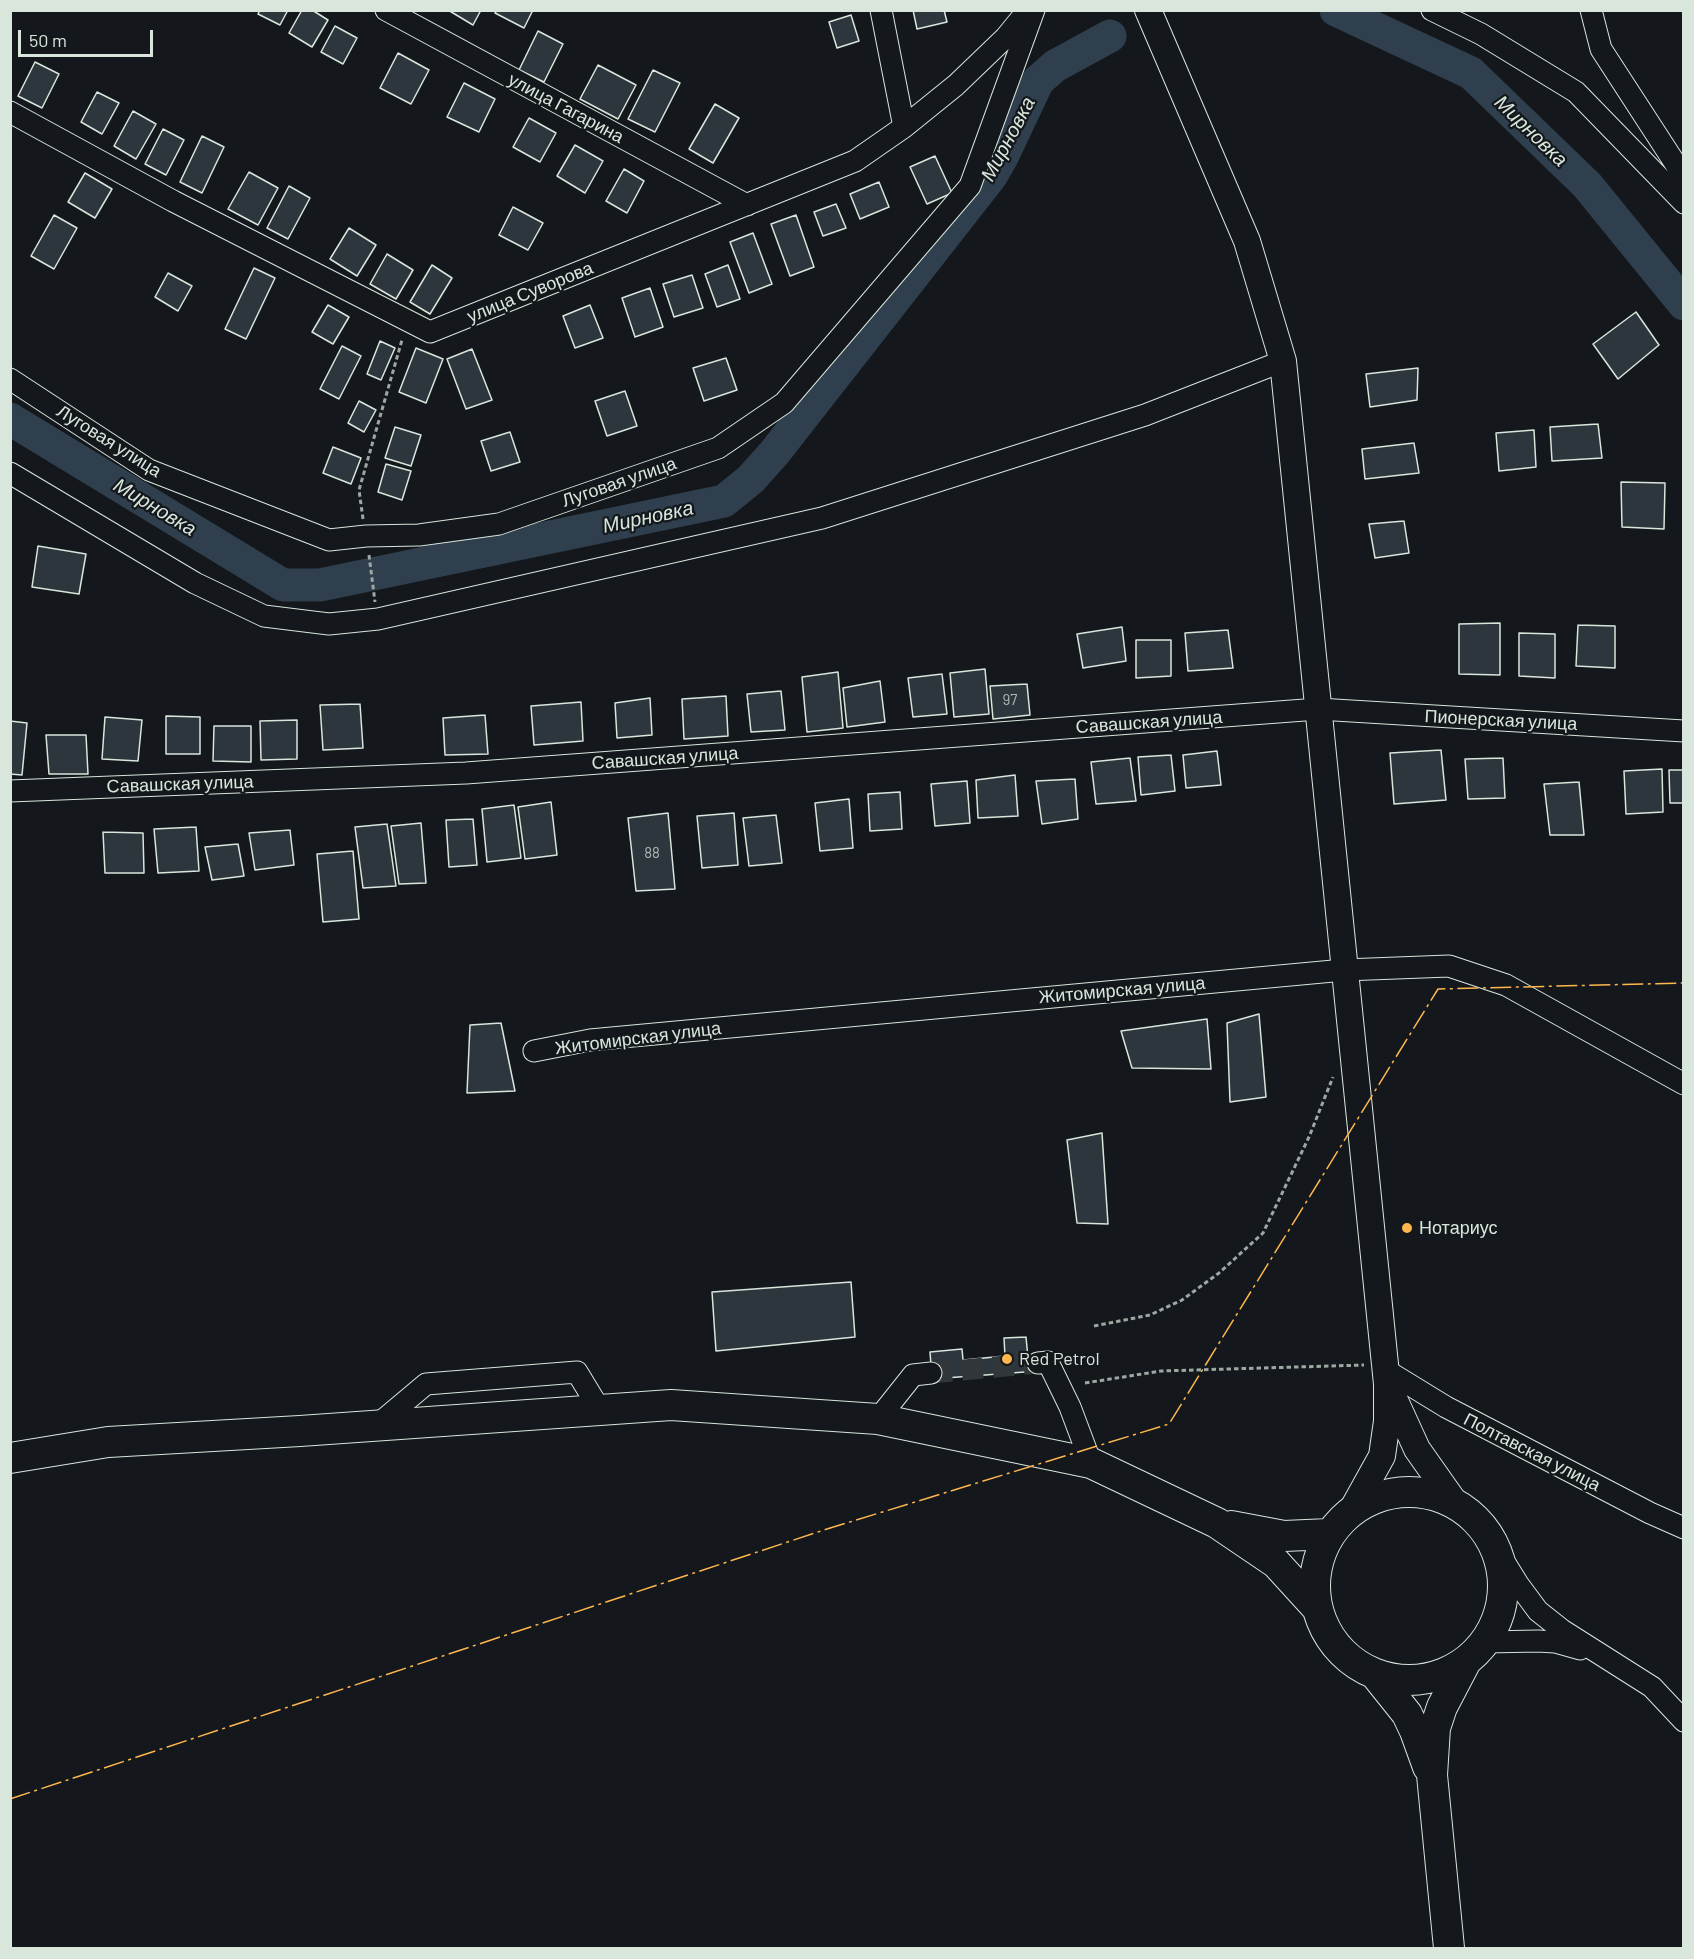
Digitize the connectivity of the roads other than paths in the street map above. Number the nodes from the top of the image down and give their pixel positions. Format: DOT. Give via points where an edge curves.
graph roads {
  1 [pos="386,10"];
  2 [pos="881,10"];
  3 [pos="1028,10"];
  4 [pos="1034,10"];
  5 [pos="1148,10"];
  6 [pos="1432,10"];
  7 [pos="1591,10"];
  8 [pos="10,112"];
  9 [pos="904,127"];
  10 [pos="1683,177"];
  11 [pos="1683,203"];
  12 [pos="747,205"];
  13 [pos="1283,361"];
  14 [pos="10,379"];
  15 [pos="10,473"];
  16 [pos="1318,709"];
  17 [pos="1683,731"];
  18 [pos="10,791"];
  19 [pos="1344,970"];
  20 [pos="534,1051"];
  21 [pos="1683,1084"];
  22 [pos="1038,1363"];
  23 [pos="931,1373"];
  24 [pos="1386,1376"];
  25 [pos="600,1410"];
  26 [pos="878,1419"];
  27 [pos="376,1426"];
  28 [pos="10,1458"];
  29 [pos="1091,1463"];
  30 [pos="1455,1503"];
  31 [pos="1352,1510"];
  32 [pos="1216,1522"];
  33 [pos="1683,1528"];
  34 [pos="1329,1534"];
  35 [pos="1497,1550"];
  36 [pos="1317,1608"];
  37 [pos="1475,1653"];
  38 [pos="1604,1656"];
  39 [pos="1375,1674"];
  40 [pos="1683,1722"];
  41 [pos="1432,1775"];
  42 [pos="1449,1948"];
  1 -- 12 [label="street, улица Гагарина"];
  2 -- 9 [label="street"];
  3 -- 9 [label="street, улица Суворова" via="956,85"];
  4 -- 14 [label="street, Луговая улица" via="970,186 784,403 718,448 499,524 367,543 329,540 149,471"];
  5 -- 13 [label="main road" via="1247,241"];
  6 -- 11 [label="street" via="1481,34 1576,92"];
  7 -- 10 [label="street" via="1601,49"];
  8 -- 12 [label="street, улица Суворова" via="173,201 430,332"];
  9 -- 12 [label="street, улица Суворова" via="855,161"];
  13 -- 15 [label="street" via="1145,415 822,518 378,619 329,624 264,616 195,583"];
  13 -- 16 [label="main road"];
  16 -- 17 [label="street, Пионерская улица"];
  16 -- 18 [label="street, Савашская улица" via="466,773"];
  16 -- 19 [label="main road"];
  19 -- 20 [label="street, Житомирская улица" via="590,1040"];
  19 -- 21 [label="street, Житомирская улица" via="1449,966 1506,985"];
  19 -- 24 [label="main road"];
  22 -- 29 [label="street" via="1048,1362"];
  23 -- 26 [label="street" via="913,1375"];
  24 -- 30 [label="main road" via="1417,1449"];
  24 -- 31 [label="main road" via="1387,1421 1382,1456"];
  24 -- 33 [label="street, Полтавская улица"];
  25 -- 26 [label="highway" via="671,1405"];
  25 -- 27 [label="highway"];
  25 -- 27 [label="street" via="577,1372 426,1384"];
  26 -- 29 [label="highway"];
  27 -- 28 [label="highway" via="108,1442"];
  29 -- 32 [label="highway"];
  30 -- 31 [label="highway" via="1429,1493 1402,1491 1376,1496"];
  30 -- 35 [label="highway" via="1480,1523"];
  31 -- 34 [label="highway"];
  32 -- 34 [label="highway" via="1284,1536"];
  32 -- 36 [label="highway" via="1276,1563"];
  34 -- 36 [label="highway" via="1315,1570"];
  35 -- 37 [label="highway" via="1504,1582 1500,1614"];
  35 -- 38 [label="street" via="1538,1611"];
  36 -- 39 [label="highway" via="1329,1636 1348,1659"];
  37 -- 38 [label="street" via="1538,1641 1556,1642"];
  37 -- 39 [label="highway" via="1437,1677 1406,1681"];
  37 -- 41 [label="highway" via="1442,1707 1435,1728"];
  38 -- 40 [label="street" via="1652,1687"];
  39 -- 41 [label="highway" via="1407,1714"];
  41 -- 42 [label="highway"];
}
